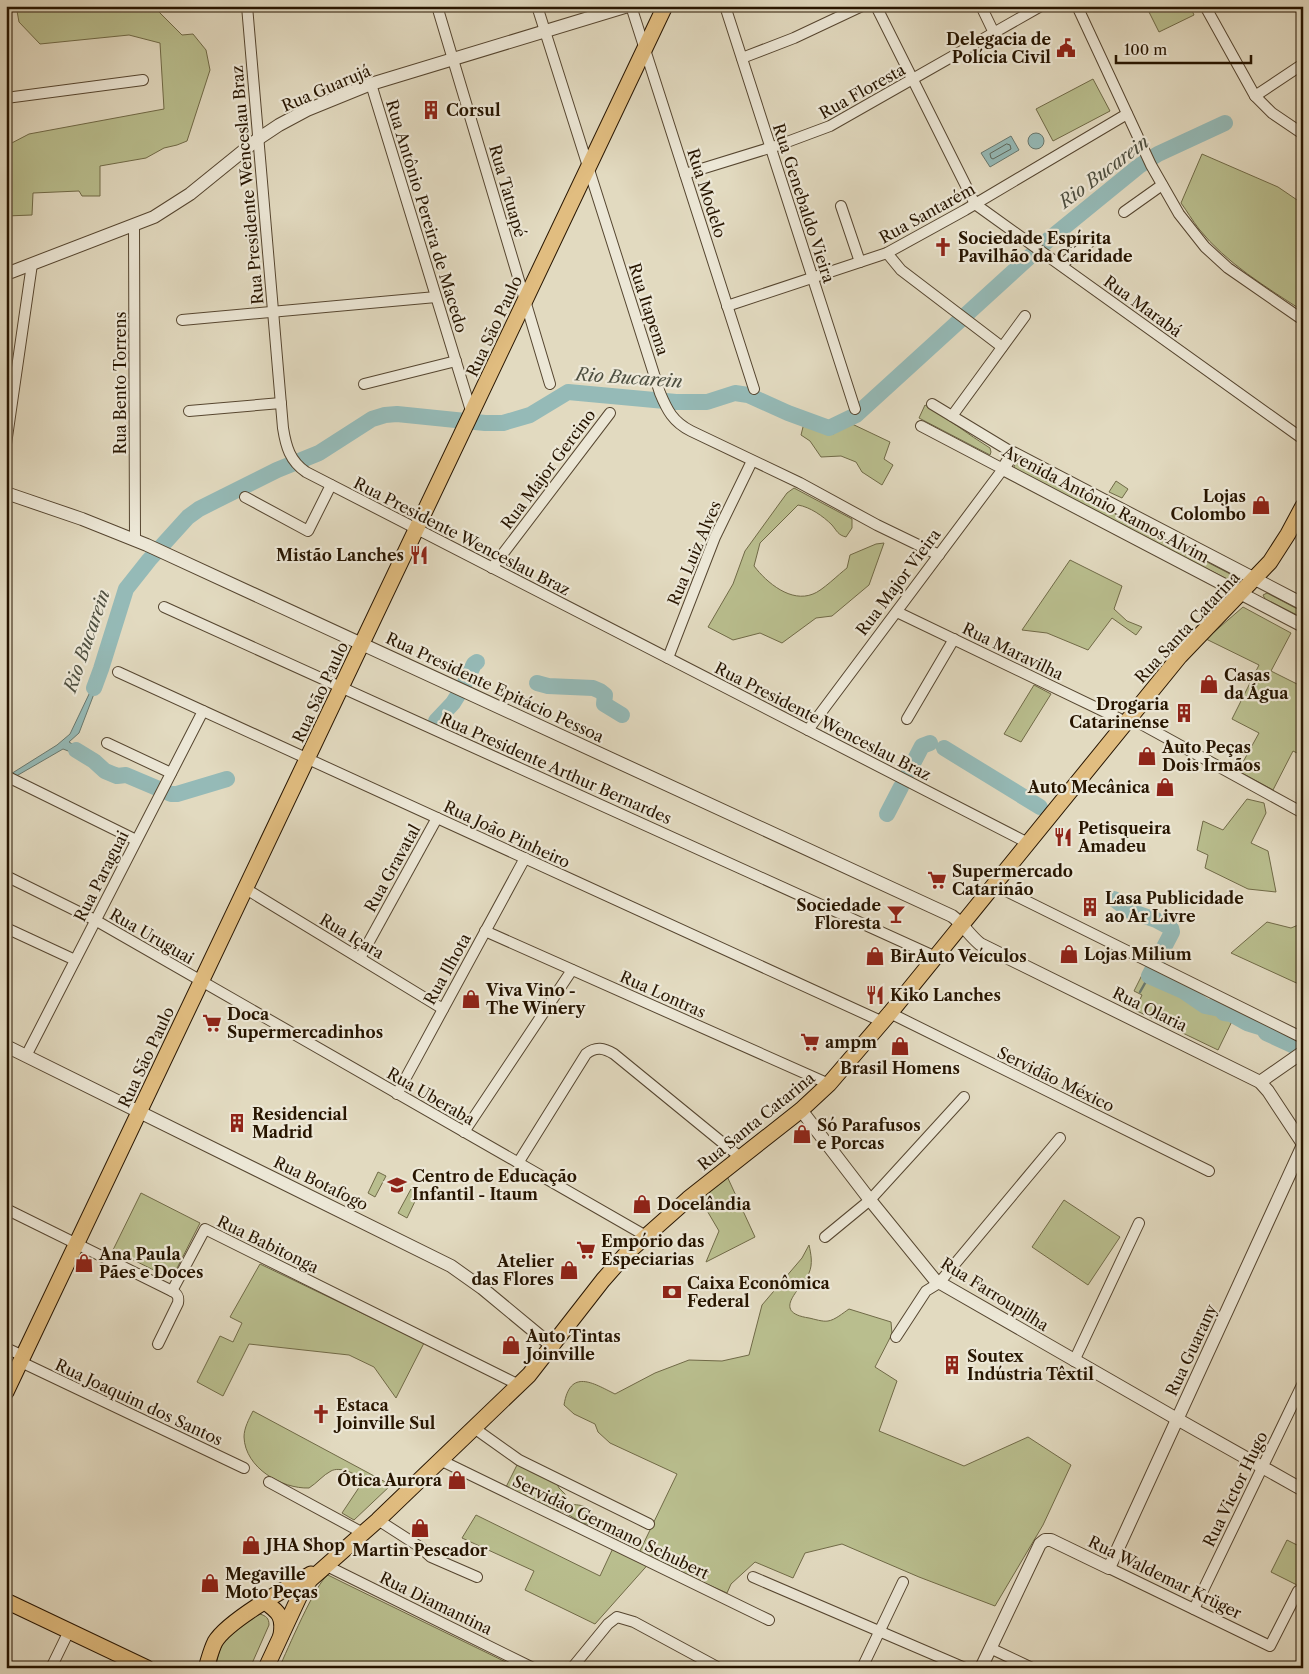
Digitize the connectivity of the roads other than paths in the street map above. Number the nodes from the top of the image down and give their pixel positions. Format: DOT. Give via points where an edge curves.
graph roads {
  1 [pos="247,6"];
  2 [pos="438,6"];
  3 [pos="538,6"];
  4 [pos="629,6"];
  5 [pos="666,6"];
  6 [pos="725,6"];
  7 [pos="862,6"];
  8 [pos="876,6"];
  9 [pos="981,6"];
  10 [pos="1041,6"];
  11 [pos="1077,6"];
  12 [pos="1205,6"];
  13 [pos="545,31"];
  14 [pos="994,33"];
  15 [pos="645,50"];
  16 [pos="742,58"];
  17 [pos="453,59"];
  18 [pos="1303,64"];
  19 [pos="143,80"];
  20 [pos="913,80"];
  21 [pos="372,84"];
  22 [pos="1255,96"];
  23 [pos="6,98"];
  24 [pos="1127,114"];
  25 [pos="1303,134"];
  26 [pos="258,139"];
  27 [pos="771,147"];
  28 [pos="588,168"];
  29 [pos="685,174"];
  30 [pos="1162,185"];
  31 [pos="975,204"];
  32 [pos="841,206"];
  33 [pos="1124,212"];
  34 [pos="134,225"];
  35 [pos="1091,241"];
  36 [pos="887,253"];
  37 [pos="860,262"];
  38 [pos="32,264"];
  39 [pos="1061,265"];
  40 [pos="6,274"];
  41 [pos="813,278"];
  42 [pos="436,297"];
  43 [pos="525,302"];
  44 [pos="727,306"];
  45 [pos="273,311"];
  46 [pos="1024,316"];
  47 [pos="182,320"];
  48 [pos="1303,320"];
  49 [pos="1002,347"];
  50 [pos="456,362"];
  51 [pos="364,384"];
  52 [pos="550,384"];
  53 [pos="754,389"];
  54 [pos="281,403"];
  55 [pos="932,404"];
  56 [pos="855,409"];
  57 [pos="189,411"];
  58 [pos="610,413"];
  59 [pos="952,416"];
  60 [pos="469,420"];
  61 [pos="921,426"];
  62 [pos="1303,439"];
  63 [pos="6,444"];
  64 [pos="1013,453"];
  65 [pos="752,461"];
  66 [pos="1004,469"];
  67 [pos="331,485"];
  68 [pos="6,493"];
  69 [pos="245,497"];
  70 [pos="1303,506"];
  71 [pos="417,529"];
  72 [pos="135,540"];
  73 [pos="939,555"];
  74 [pos="492,568"];
  75 [pos="1255,579"];
  76 [pos="1241,594"];
  77 [pos="1303,604"];
  78 [pos="164,607"];
  79 [pos="896,612"];
  80 [pos="1303,626"];
  81 [pos="954,640"];
  82 [pos="362,644"];
  83 [pos="668,658"];
  84 [pos="118,672"];
  85 [pos="342,687"];
  86 [pos="202,711"];
  87 [pos="907,719"];
  88 [pos="1126,722"];
  89 [pos="808,730"];
  90 [pos="106,743"];
  91 [pos="308,759"];
  92 [pos="171,773"];
  93 [pos="6,776"];
  94 [pos="1303,813"];
  95 [pos="437,818"];
  96 [pos="136,840"];
  97 [pos="1028,843"];
  98 [pos="525,858"];
  99 [pos="6,876"];
  100 [pos="994,885"];
  101 [pos="246,889"];
  102 [pos="95,920"];
  103 [pos="962,925"];
  104 [pos="6,928"];
  105 [pos="485,931"];
  106 [pos="936,957"];
  107 [pos="360,958"];
  108 [pos="75,960"];
  109 [pos="572,970"];
  110 [pos="201,982"];
  111 [pos="443,1009"];
  112 [pos="886,1018"];
  113 [pos="1303,1038"];
  114 [pos="6,1046"];
  115 [pos="1302,1053"];
  116 [pos="26,1056"];
  117 [pos="1260,1082"];
  118 [pos="829,1084"];
  119 [pos="397,1094"];
  120 [pos="964,1097"];
  121 [pos="801,1110"];
  122 [pos="140,1112"];
  123 [pos="464,1132"];
  124 [pos="1060,1138"];
  125 [pos="1303,1145"];
  126 [pos="740,1156"];
  127 [pos="518,1163"];
  128 [pos="1209,1171"];
  129 [pos="870,1200"];
  130 [pos="6,1209"];
  131 [pos="1139,1223"];
  132 [pos="646,1236"];
  133 [pos="825,1237"];
  134 [pos="77,1244"];
  135 [pos="939,1283"];
  136 [pos="172,1291"];
  137 [pos="896,1337"];
  138 [pos="158,1344"];
  139 [pos="552,1346"];
  140 [pos="6,1348"];
  141 [pos="22,1359"];
  142 [pos="1074,1361"];
  143 [pos="1303,1383"];
  144 [pos="519,1384"];
  145 [pos="6,1392"];
  146 [pos="1177,1419"];
  147 [pos="474,1428"];
  148 [pos="440,1460"];
  149 [pos="1262,1467"];
  150 [pos="244,1468"];
  151 [pos="269,1482"];
  152 [pos="1303,1490"];
  153 [pos="378,1520"];
  154 [pos="649,1524"];
  155 [pos="363,1533"];
  156 [pos="325,1565"];
  157 [pos="1109,1568"];
  158 [pos="477,1577"];
  159 [pos="753,1577"];
  160 [pos="903,1582"];
  161 [pos="1298,1591"];
  162 [pos="6,1602"];
  163 [pos="264,1602"];
  164 [pos="1194,1609"];
  165 [pos="769,1620"];
  166 [pos="69,1631"];
  167 [pos="880,1631"];
  168 [pos="281,1636"];
  169 [pos="990,1648"];
  170 [pos="51,1668"];
  171 [pos="148,1668"];
  172 [pos="206,1668"];
  173 [pos="266,1668"];
  174 [pos="533,1668"];
  175 [pos="572,1668"];
  176 [pos="719,1668"];
  177 [pos="862,1668"];
  178 [pos="965,1668"];
  179 [pos="981,1668"];
  180 [pos="1032,1668"];
  1 -- 26 [label="street, Rua Presidente Wenceslau Braz"];
  2 -- 17 [label="street, Rua Tatuapé"];
  3 -- 13 [label="street, Rua Itapema"];
  4 -- 13 [label="street, Rua Guarujá"];
  4 -- 15 [label="street, Rua Modelo"];
  5 -- 15 [label="main road, Rua São Paulo"];
  6 -- 16 [label="street, Rua Genebaldo Vieira"];
  7 -- 16 [label="street"];
  8 -- 20 [label="street, Rua Marabá"];
  9 -- 14 [label="street"];
  10 -- 14 [label="street, Rua Floresta"];
  11 -- 24 [label="street"];
  12 -- 22 [label="street"];
  13 -- 17 [label="street, Rua Guarujá"];
  13 -- 28 [label="street, Rua Itapema"];
  14 -- 20 [label="street, Rua Floresta"];
  15 -- 28 [label="main road, Rua São Paulo"];
  15 -- 29 [label="street, Rua Modelo"];
  16 -- 27 [label="street, Rua Genebaldo Vieira"];
  17 -- 21 [label="street, Rua Guarujá"];
  17 -- 43 [label="street, Rua Tatuapé"];
  18 -- 22 [label="street"];
  19 -- 23 [label="street"];
  20 -- 27 [label="street, Rua Floresta" via="830,126"];
  20 -- 31 [label="street, Rua Marabá"];
  21 -- 26 [label="street, Rua Guarujá" via="307,110"];
  21 -- 42 [label="street, Rua Antônio Pereira de Macedo"];
  22 -- 25 [label="street" via="1272,113"];
  24 -- 30 [label="street"];
  24 -- 31 [label="street, Rua Santarém"];
  26 -- 34 [label="street, Rua Guarujá" via="174,206"];
  26 -- 45 [label="street, Rua Presidente Wenceslau Braz"];
  27 -- 29 [label="street, Rua Floresta"];
  27 -- 41 [label="street, Rua Genebaldo Vieira"];
  28 -- 43 [label="main road, Rua São Paulo"];
  28 -- 65 [label="street, Rua Itapema" via="666,408 677,423"];
  29 -- 44 [label="street, Rua Modelo"];
  30 -- 33 [label="street"];
  30 -- 48 [label="street" via="1187,225 1215,257"];
  31 -- 36 [label="street, Rua Santarém"];
  31 -- 39 [label="street, Rua Marabá"];
  32 -- 37 [label="street"];
  34 -- 38 [label="street, Rua Guarujá"];
  34 -- 72 [label="street, Rua Bento Torrens"];
  35 -- 39 [label="street"];
  36 -- 37 [label="street, Rua Santarém"];
  36 -- 49 [label="street" via="901,270"];
  37 -- 41 [label="street, Rua Santarém"];
  38 -- 40 [label="street, Rua Guarujá"];
  38 -- 63 [label="street"];
  39 -- 62 [label="street, Rua Marabá"];
  41 -- 44 [label="street, Rua Santarém"];
  41 -- 56 [label="street, Rua Genebaldo Vieira"];
  42 -- 45 [label="street"];
  42 -- 50 [label="street, Rua Antônio Pereira de Macedo"];
  43 -- 52 [label="street, Rua Tatuapé"];
  43 -- 60 [label="main road, Rua São Paulo"];
  44 -- 53 [label="street, Rua Modelo"];
  45 -- 47 [label="street"];
  45 -- 54 [label="street, Rua Presidente Wenceslau Braz"];
  46 -- 49 [label="street"];
  49 -- 59 [label="street"];
  50 -- 51 [label="street"];
  50 -- 60 [label="street, Rua Antônio Pereira de Macedo"];
  54 -- 57 [label="street"];
  54 -- 67 [label="street, Rua Presidente Wenceslau Braz" via="285,440 294,462"];
  55 -- 59 [label="street, Avenida Antônio Ramos Alvim"];
  58 -- 74 [label="street, Rua Major Gercino"];
  59 -- 64 [label="street, Avenida Antônio Ramos Alvim"];
  60 -- 71 [label="main road, Rua São Paulo"];
  61 -- 66 [label="street, Avenida Antônio Ramos Alvim"];
  64 -- 66 [label="street, Rua Major Vieira"];
  64 -- 75 [label="street, Avenida Antônio Ramos Alvim"];
  65 -- 73 [label="street, Rua Itapema"];
  65 -- 83 [label="street, Rua Luiz Alves" via="715,537"];
  66 -- 73 [label="street, Rua Major Vieira"];
  66 -- 76 [label="street, Avenida Antônio Ramos Alvim"];
  67 -- 69 [label="street" via="308,531"];
  67 -- 71 [label="street, Rua Presidente Wenceslau Braz"];
  68 -- 72 [label="street, Rua Presidente Epitácio Pessoa"];
  70 -- 75 [label="main road, Rua Santa Catarina" via="1279,550"];
  71 -- 74 [label="street, Rua Presidente Wenceslau Braz"];
  71 -- 82 [label="main road, Rua São Paulo"];
  72 -- 82 [label="street, Rua Presidente Epitácio Pessoa"];
  73 -- 79 [label="street, Rua Major Vieira"];
  74 -- 83 [label="street, Rua Presidente Wenceslau Braz"];
  75 -- 76 [label="main road, Rua Santa Catarina"];
  75 -- 77 [label="street, Avenida Antônio Ramos Alvim"];
  76 -- 80 [label="street, Avenida Antônio Ramos Alvim"];
  76 -- 88 [label="main road, Rua Santa Catarina" via="1180,656"];
  78 -- 85 [label="street, Rua Presidente Arthur Bernardes"];
  79 -- 81 [label="street, Rua Maravilha"];
  79 -- 89 [label="street, Rua Major Vieira"];
  81 -- 87 [label="street"];
  81 -- 88 [label="street, Rua Maravilha"];
  82 -- 85 [label="main road, Rua São Paulo"];
  82 -- 103 [label="street, Rua Presidente Epitácio Pessoa" via="952,916"];
  83 -- 89 [label="street, Rua Presidente Wenceslau Braz"];
  84 -- 86 [label="street, Rua João Pinheiro"];
  85 -- 91 [label="main road, Rua São Paulo"];
  85 -- 106 [label="street, Rua Presidente Arthur Bernardes"];
  86 -- 91 [label="street, Rua João Pinheiro"];
  86 -- 92 [label="street, Rua Paraguai"];
  88 -- 94 [label="street, Rua Maravilha" via="1143,726"];
  88 -- 97 [label="main road, Rua Santa Catarina"];
  89 -- 97 [label="street, Rua Presidente Wenceslau Braz"];
  90 -- 92 [label="street"];
  91 -- 95 [label="street, Rua João Pinheiro"];
  91 -- 101 [label="main road, Rua São Paulo"];
  92 -- 96 [label="street, Rua Paraguai"];
  93 -- 96 [label="street"];
  95 -- 98 [label="street, Rua João Pinheiro"];
  95 -- 107 [label="street, Rua Gravatal"];
  96 -- 102 [label="street, Rua Paraguai"];
  97 -- 100 [label="main road, Rua Santa Catarina"];
  98 -- 105 [label="street, Rua Ilhota"];
  98 -- 112 [label="street, Rua João Pinheiro"];
  99 -- 102 [label="street, Rua Uruguai"];
  100 -- 103 [label="main road, Rua Santa Catarina"];
  100 -- 113 [label="street"];
  101 -- 107 [label="street, Rua Içara"];
  101 -- 110 [label="main road, Rua São Paulo"];
  102 -- 108 [label="street, Rua Paraguai"];
  102 -- 110 [label="street, Rua Uruguai"];
  103 -- 106 [label="main road, Rua Santa Catarina"];
  103 -- 117 [label="street, Rua Olaria" via="980,944"];
  104 -- 108 [label="street"];
  105 -- 109 [label="street, Rua Lontras"];
  105 -- 111 [label="street, Rua Ilhota"];
  106 -- 112 [label="main road, Rua Santa Catarina"];
  107 -- 111 [label="street, Rua Içara"];
  108 -- 116 [label="street, Rua Paraguai"];
  109 -- 118 [label="street, Rua Lontras"];
  109 -- 123 [label="street"];
  110 -- 119 [label="street, Rua Uberaba"];
  110 -- 122 [label="main road, Rua São Paulo"];
  111 -- 119 [label="street, Rua Ilhota"];
  112 -- 118 [label="main road, Rua Santa Catarina"];
  112 -- 128 [label="street, Servidão México"];
  114 -- 116 [label="street, Rua Botafogo"];
  115 -- 117 [label="street"];
  116 -- 122 [label="street, Rua Botafogo"];
  117 -- 125 [label="street, Rua Olaria"];
  118 -- 121 [label="main road, Rua Santa Catarina"];
  119 -- 123 [label="street, Rua Uberaba"];
  120 -- 129 [label="street"];
  121 -- 126 [label="main road, Rua Santa Catarina"];
  121 -- 129 [label="street, Rua Farroupilha"];
  122 -- 134 [label="main road, Rua São Paulo"];
  122 -- 139 [label="street, Rua Botafogo" via="450,1266"];
  123 -- 127 [label="street, Rua Uberaba"];
  124 -- 135 [label="street"];
  125 -- 146 [label="street, Rua Guarany"];
  126 -- 127 [label="street" via="614,1054 596,1048 586,1054"];
  126 -- 132 [label="main road, Rua Santa Catarina"];
  127 -- 132 [label="street, Rua Uberaba"];
  129 -- 133 [label="street"];
  129 -- 135 [label="street, Rua Farroupilha"];
  130 -- 134 [label="street"];
  131 -- 142 [label="street"];
  132 -- 139 [label="main road, Rua Santa Catarina" via="612,1270"];
  134 -- 136 [label="street"];
  134 -- 141 [label="main road, Rua São Paulo"];
  135 -- 137 [label="street" via="926,1291"];
  135 -- 142 [label="street, Rua Farroupilha"];
  136 -- 138 [label="street" via="179,1298 178,1303"];
  136 -- 144 [label="street, Rua Babitonga" via="205,1230"];
  139 -- 144 [label="main road, Rua Santa Catarina"];
  140 -- 141 [label="street, Rua Joaquim dos Santos"];
  141 -- 145 [label="main road, Rua São Paulo"];
  141 -- 150 [label="street, Rua Joaquim dos Santos"];
  142 -- 146 [label="street, Rua Farroupilha"];
  143 -- 149 [label="street, Rua Victor Hugo"];
  144 -- 147 [label="main road, Rua Santa Catarina"];
  146 -- 149 [label="street, Rua Farroupilha"];
  146 -- 157 [label="street, Rua Guarany"];
  147 -- 148 [label="main road, Rua Santa Catarina"];
  147 -- 154 [label="street" via="518,1460"];
  148 -- 153 [label="main road, Rua Santa Catarina"];
  148 -- 165 [label="street, Servidão Germano Schubert"];
  149 -- 152 [label="street, Rua Farroupilha"];
  149 -- 164 [label="street, Rua Victor Hugo"];
  151 -- 155 [label="street"];
  153 -- 155 [label="main road, Rua Santa Catarina"];
  153 -- 158 [label="street" via="431,1557"];
  155 -- 156 [label="main road, Rua Santa Catarina"];
  156 -- 163 [label="main road, Rua Santa Catarina"];
  156 -- 168 [label="main road, Rua Santa Catarina" via="305,1587"];
  156 -- 174 [label="street, Rua Diamantina"];
  157 -- 164 [label="street, Rua Waldemar Krüger"];
  157 -- 169 [label="street, Rua Waldemar Krüger" via="1051,1540 1044,1540 1036,1548"];
  159 -- 167 [label="street"];
  160 -- 167 [label="street"];
  161 -- 164 [label="street, Rua Waldemar Krüger" via="1270,1646"];
  162 -- 166 [label="main road"];
  163 -- 168 [label="main road" via="282,1618"];
  163 -- 172 [label="main road, Rua Santa Catarina" via="220,1635"];
  166 -- 170 [label="street"];
  166 -- 171 [label="main road"];
  167 -- 177 [label="street"];
  167 -- 178 [label="street"];
  168 -- 173 [label="main road, Rua Santa Catarina"];
  169 -- 179 [label="street"];
  169 -- 180 [label="street"];
  175 -- 176 [label="street" via="617,1617 634,1622"];
}
